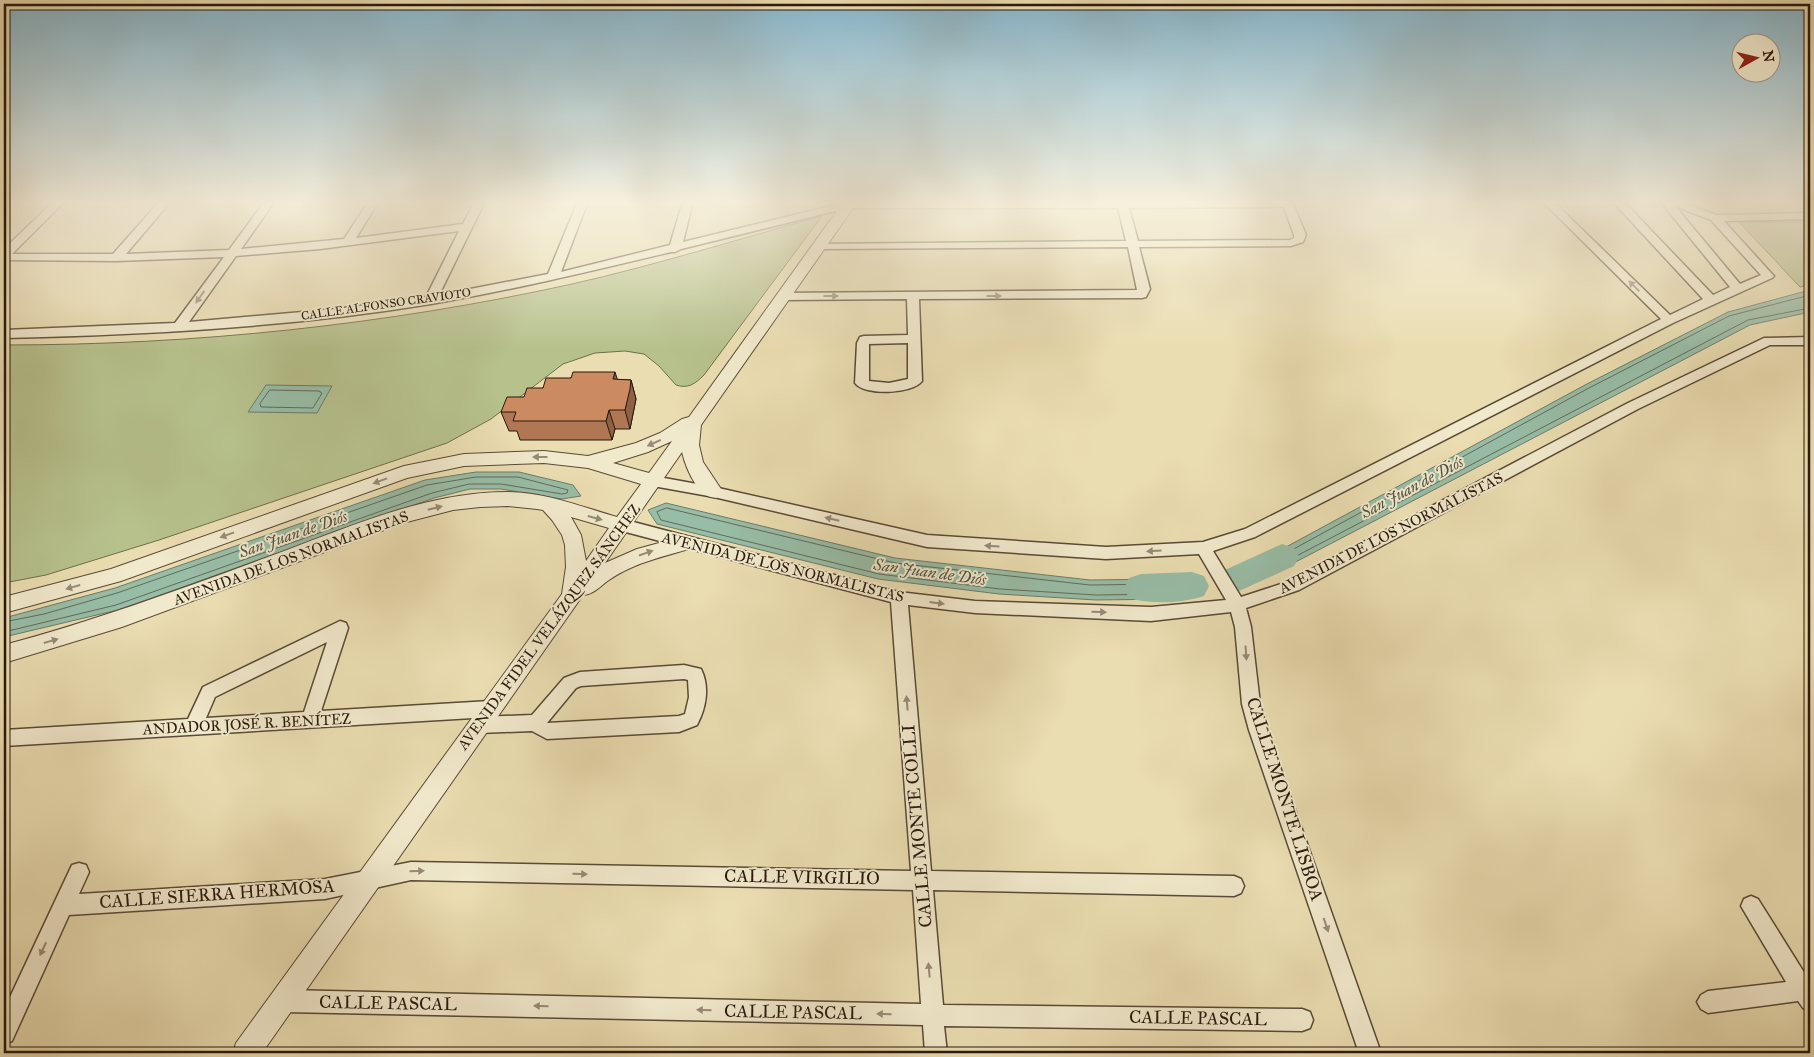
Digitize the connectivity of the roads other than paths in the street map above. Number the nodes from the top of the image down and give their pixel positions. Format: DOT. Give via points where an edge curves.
graph roads {
  1 [pos="123,250"];
  2 [pos="233,250"];
  3 [pos="266,250"];
  4 [pos="455,250"];
  5 [pos="564,250"];
  6 [pos="669,250"];
  7 [pos="815,250"];
  8 [pos="1134,250"];
  9 [pos="1598,250"];
  10 [pos="1664,250"];
  11 [pos="1706,250"];
  12 [pos="1745,250"];
  13 [pos="230,254"];
  14 [pos="4,256"];
  15 [pos="116,258"];
  16 [pos="553,277"];
  17 [pos="1738,289"];
  18 [pos="782,296"];
  19 [pos="913,296"];
  20 [pos="430,300"];
  21 [pos="1711,300"];
  22 [pos="1669,320"];
  23 [pos="179,327"];
  24 [pos="4,334"];
  25 [pos="914,339"];
  26 [pos="1810,341"];
  27 [pos="696,418"];
  28 [pos="588,462"];
  29 [pos="653,481"];
  30 [pos="714,492"];
  31 [pos="549,506"];
  32 [pos="622,525"];
  33 [pos="685,543"];
  34 [pos="1203,548"];
  35 [pos="899,598"];
  36 [pos="4,604"];
  37 [pos="1237,605"];
  38 [pos="564,609"];
  39 [pos="4,654"];
  40 [pos="484,717"];
  41 [pos="310,720"];
  42 [pos="536,722"];
  43 [pos="193,727"];
  44 [pos="4,738"];
  45 [pos="79,872"];
  46 [pos="369,879"];
  47 [pos="922,879"];
  48 [pos="1234,886"];
  49 [pos="64,905"];
  50 [pos="1751,906"];
  51 [pos="1807,995"];
  52 [pos="284,1000"];
  53 [pos="1708,1002"];
  54 [pos="933,1015"];
  55 [pos="1302,1020"];
  56 [pos="4,1033"];
  57 [pos="246,1053"];
  58 [pos="936,1053"];
  59 [pos="1370,1053"];
  1 -- 15 [label="street"];
  2 -- 13 [label="street"];
  3 -- 13 [label="street"];
  4 -- 20 [label="street"];
  5 -- 16 [label="street"];
  6 -- 16 [label="street, CALLE ALFONSO CRAVIOTO"];
  7 -- 18 [label="street, AVENIDA FIDEL VELÁZQUEZ SÁNCHEZ"];
  19 -- 8 [label="street, one-way" via="1142,294 1144,290"];
  22 -- 9 [label="street, one-way"];
  10 -- 21 [label="street"];
  11 -- 17 [label="street"];
  12 -- 17 [label="street" via="1768,276"];
  13 -- 15 [label="street"];
  13 -- 23 [label="street, one-way"];
  14 -- 15 [label="street"];
  16 -- 20 [label="street, CALLE ALFONSO CRAVIOTO"];
  17 -- 21 [label="street"];
  18 -- 19 [label="street, one-way"];
  18 -- 27 [label="street, AVENIDA FIDEL VELÁZQUEZ SÁNCHEZ"];
  19 -- 25 [label="street"];
  20 -- 23 [label="street, CALLE ALFONSO CRAVIOTO" via="336,313"];
  21 -- 22 [label="street"];
  22 -- 34 [label="street" via="1250,533"];
  23 -- 24 [label="street, CALLE ALFONSO CRAVIOTO"];
  25 -- 25 [label="street" via="913,384 869,386 862,383 864,340"];
  26 -- 37 [label="street, AVENIDA DE LOS NORMALISTAS" via="1768,341 1633,406 1293,586"];
  27 -- 28 [label="street, one-way" via="648,446"];
  27 -- 29 [label="street, AVENIDA FIDEL VELÁZQUEZ SÁNCHEZ"];
  27 -- 30 [label="street" via="690,439 692,460"];
  28 -- 29 [label="street"];
  28 -- 36 [label="street, one-way" via="544,457 464,460 404,472 114,576"];
  29 -- 30 [label="street"];
  29 -- 32 [label="street, AVENIDA FIDEL VELÁZQUEZ SÁNCHEZ"];
  34 -- 30 [label="street, one-way" via="1106,554 927,541"];
  31 -- 32 [label="street, AVENIDA DE LOS NORMALISTAS, one-way"];
  31 -- 38 [label="street" via="566,524 575,546 576,576"];
  39 -- 31 [label="street, AVENIDA DE LOS NORMALISTAS, one-way" via="99,628 398,517 460,502 509,499"];
  32 -- 33 [label="street, AVENIDA DE LOS NORMALISTAS"];
  32 -- 38 [label="street, AVENIDA FIDEL VELÁZQUEZ SÁNCHEZ"];
  33 -- 35 [label="street, AVENIDA DE LOS NORMALISTAS"];
  38 -- 33 [label="street, one-way" via="589,584 620,564 652,550"];
  34 -- 37 [label="street, CALLE MONTE LISBOA"];
  35 -- 37 [label="street, AVENIDA DE LOS NORMALISTAS, one-way" via="975,607 1151,614"];
  47 -- 35 [label="street, CALLE MONTE COLLI, one-way"];
  37 -- 59 [label="street, CALLE MONTE LISBOA, one-way" via="1244,627 1248,686 1258,730"];
  38 -- 40 [label="street, AVENIDA FIDEL VELÁZQUEZ SÁNCHEZ"];
  40 -- 41 [label="street, ANDADOR JOSÉ R. BENÍTEZ"];
  40 -- 42 [label="street, ANDADOR JOSÉ R. BENÍTEZ"];
  40 -- 46 [label="street, AVENIDA FIDEL VELÁZQUEZ SÁNCHEZ"];
  41 -- 43 [label="street, ANDADOR JOSÉ R. BENÍTEZ"];
  41 -- 43 [label="street" via="340,628 209,692"];
  42 -- 42 [label="street" via="547,731 679,724 691,720 695,712 698,681 695,674 684,672 580,679 570,683"];
  43 -- 44 [label="street, ANDADOR JOSÉ R. BENÍTEZ"];
  45 -- 49 [label="street"];
  46 -- 47 [label="street, CALLE VIRGILIO, one-way" via="411,871"];
  46 -- 49 [label="street, CALLE SIERRA HERMOSA" via="325,889"];
  46 -- 52 [label="street, AVENIDA FIDEL VELÁZQUEZ SÁNCHEZ"];
  47 -- 48 [label="street, CALLE VIRGILIO"];
  54 -- 47 [label="street, CALLE MONTE COLLI, one-way"];
  49 -- 56 [label="street, one-way"];
  50 -- 51 [label="street"];
  51 -- 53 [label="street"];
  54 -- 52 [label="street, CALLE PASCAL, one-way"];
  52 -- 57 [label="street, AVENIDA FIDEL VELÁZQUEZ SÁNCHEZ"];
  54 -- 55 [label="street, CALLE PASCAL"];
  54 -- 58 [label="street, CALLE MONTE COLLI"];
}
